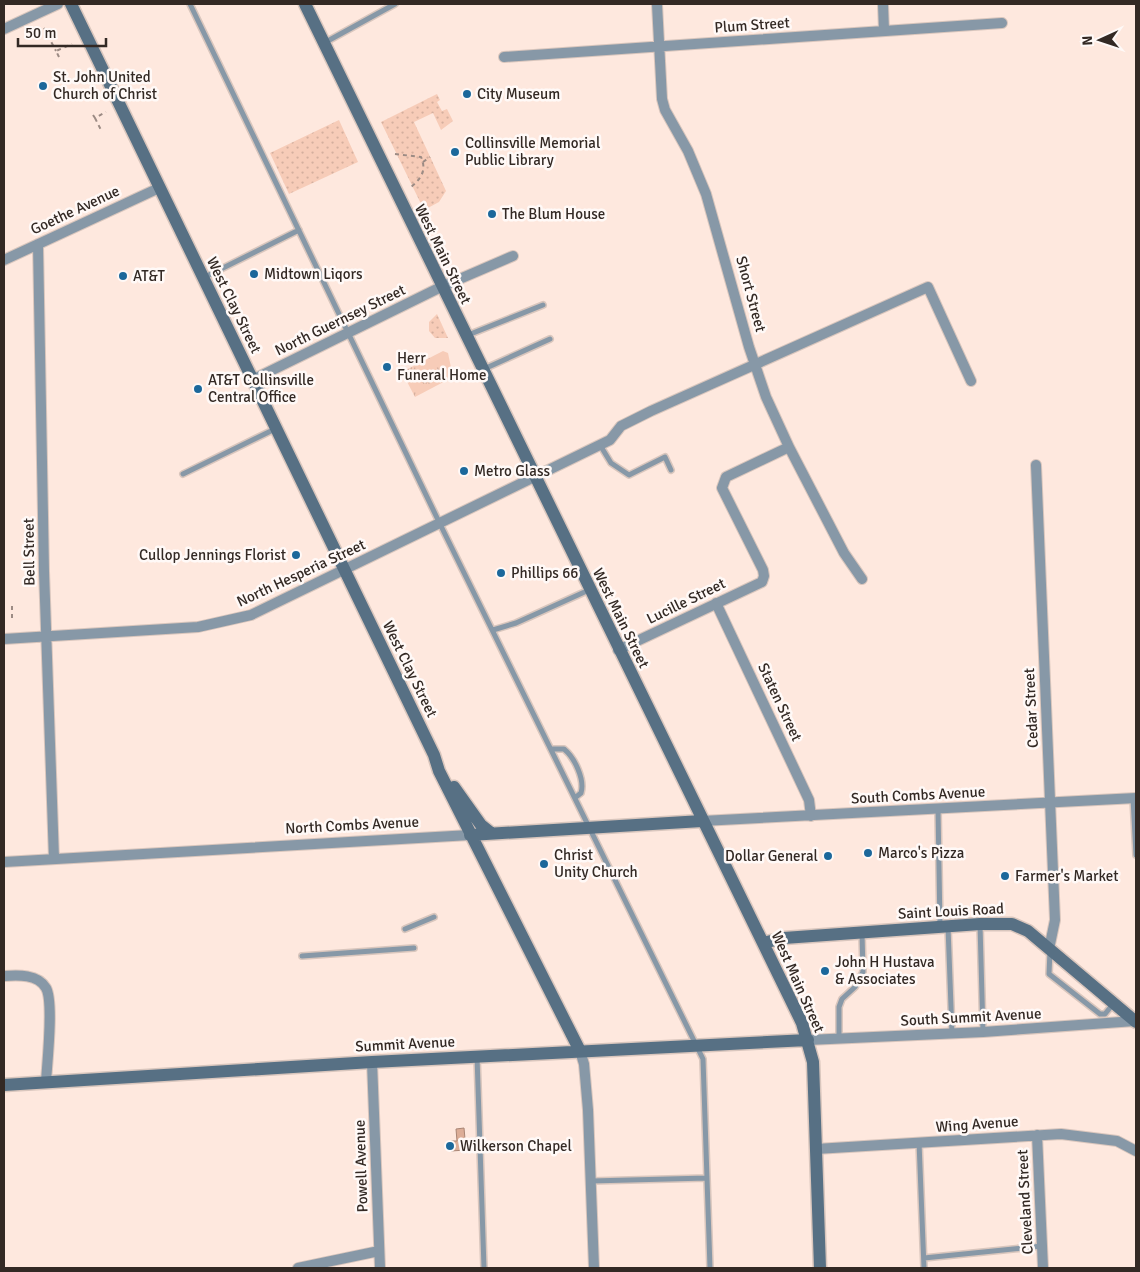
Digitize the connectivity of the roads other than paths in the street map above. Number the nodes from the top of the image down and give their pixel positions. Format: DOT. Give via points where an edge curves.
graph roads {
  1 [pos="58,4"];
  2 [pos="71,4"];
  3 [pos="190,4"];
  4 [pos="305,4"];
  5 [pos="396,4"];
  6 [pos="657,4"];
  7 [pos="883,4"];
  8 [pos="1002,23"];
  9 [pos="4,29"];
  10 [pos="884,31"];
  11 [pos="324,44"];
  12 [pos="659,47"];
  13 [pos="504,57"];
  14 [pos="159,188"];
  15 [pos="299,230"];
  16 [pos="38,244"];
  17 [pos="513,256"];
  18 [pos="4,260"];
  19 [pos="203,278"];
  20 [pos="441,287"];
  21 [pos="543,305"];
  22 [pos="348,332"];
  23 [pos="465,336"];
  24 [pos="550,339"];
  25 [pos="755,364"];
  26 [pos="482,370"];
  27 [pos="252,380"];
  28 [pos="971,381"];
  29 [pos="275,428"];
  30 [pos="600,445"];
  31 [pos="789,447"];
  32 [pos="1036,465"];
  33 [pos="671,470"];
  34 [pos="183,474"];
  35 [pos="534,477"];
  36 [pos="440,524"];
  37 [pos="344,571"];
  38 [pos="862,579"];
  39 [pos="589,590"];
  40 [pos="716,603"];
  41 [pos="493,630"];
  42 [pos="46,636"];
  43 [pos="4,639"];
  44 [pos="618,650"];
  45 [pos="552,749"];
  46 [pos="434,755"];
  47 [pos="576,797"];
  48 [pos="1134,798"];
  49 [pos="1051,802"];
  50 [pos="938,809"];
  51 [pos="810,816"];
  52 [pos="702,821"];
  53 [pos="591,827"];
  54 [pos="491,833"];
  55 [pos="470,835"];
  56 [pos="1136,855"];
  57 [pos="54,859"];
  58 [pos="4,862"];
  59 [pos="434,917"];
  60 [pos="980,924"];
  61 [pos="944,927"];
  62 [pos="405,929"];
  63 [pos="862,933"];
  64 [pos="763,943"];
  65 [pos="414,948"];
  66 [pos="1050,950"];
  67 [pos="302,956"];
  68 [pos="4,976"];
  69 [pos="1114,1002"];
  70 [pos="1136,1021"];
  71 [pos="983,1032"];
  72 [pos="952,1034"];
  73 [pos="839,1038"];
  74 [pos="808,1040"];
  75 [pos="696,1045"];
  76 [pos="580,1051"];
  77 [pos="477,1056"];
  78 [pos="372,1062"];
  79 [pos="46,1082"];
  80 [pos="4,1085"];
  81 [pos="1037,1135"];
  82 [pos="919,1142"];
  83 [pos="816,1148"];
  84 [pos="1136,1151"];
  85 [pos="707,1178"];
  86 [pos="591,1181"];
  87 [pos="1042,1246"];
  88 [pos="379,1251"];
  89 [pos="924,1258"];
  90 [pos="298,1268"];
  91 [pos="380,1268"];
  92 [pos="484,1268"];
  93 [pos="594,1268"];
  94 [pos="710,1268"];
  95 [pos="820,1268"];
  96 [pos="924,1268"];
  97 [pos="1043,1268"];
  1 -- 9 [label="street"];
  2 -- 14 [label="main road, West Clay Street"];
  3 -- 15 [label="lane"];
  4 -- 11 [label="main road, West Main Street"];
  5 -- 11 [label="lane"];
  6 -- 12 [label="street, Short Street"];
  7 -- 10 [label="street"];
  8 -- 10 [label="street, Plum Street"];
  10 -- 12 [label="street, Plum Street"];
  11 -- 20 [label="main road, West Main Street"];
  12 -- 13 [label="street, Plum Street"];
  12 -- 25 [label="street, Short Street" via="663,104 698,171"];
  14 -- 16 [label="street, Goethe Avenue"];
  14 -- 19 [label="main road, West Clay Street"];
  15 -- 19 [label="lane"];
  15 -- 22 [label="lane"];
  16 -- 18 [label="street, Goethe Avenue"];
  16 -- 42 [label="street, Bell Street"];
  17 -- 20 [label="street, North Guernsey Street"];
  19 -- 27 [label="main road, West Clay Street"];
  20 -- 22 [label="street, North Guernsey Street"];
  20 -- 23 [label="main road, West Main Street"];
  21 -- 23 [label="lane"];
  22 -- 27 [label="street, North Guernsey Street"];
  22 -- 36 [label="lane"];
  23 -- 26 [label="main road, West Main Street"];
  24 -- 26 [label="lane"];
  25 -- 28 [label="street, North Hesperia Street" via="928,286"];
  25 -- 30 [label="street, North Hesperia Street" via="621,426 614,437"];
  25 -- 31 [label="street, Short Street"];
  26 -- 35 [label="main road, West Main Street"];
  27 -- 29 [label="main road, West Clay Street"];
  29 -- 34 [label="lane"];
  29 -- 37 [label="main road, West Clay Street"];
  30 -- 33 [label="lane" via="610,463 629,475 665,458"];
  30 -- 35 [label="street, North Hesperia Street"];
  31 -- 38 [label="street, Short Street" via="844,553"];
  31 -- 40 [label="street, Lucille Street" via="726,477 723,482 722,488 764,576 762,582"];
  32 -- 49 [label="street, Cedar Street"];
  35 -- 36 [label="street, North Hesperia Street"];
  35 -- 39 [label="main road, West Main Street"];
  36 -- 37 [label="street, North Hesperia Street"];
  36 -- 41 [label="lane"];
  37 -- 42 [label="street, North Hesperia Street" via="251,615 225,622 198,627"];
  37 -- 46 [label="main road, West Clay Street"];
  39 -- 41 [label="lane"];
  39 -- 44 [label="main road, West Main Street"];
  40 -- 44 [label="street, Lucille Street"];
  40 -- 51 [label="street, Staten Street" via="809,800"];
  41 -- 45 [label="lane"];
  42 -- 43 [label="street, North Hesperia Street"];
  42 -- 57 [label="street, Bell Street"];
  44 -- 52 [label="main road, West Main Street"];
  45 -- 47 [label="lane"];
  45 -- 47 [label="lane" via="564,749 569,754 582,781 581,793"];
  46 -- 54 [label="main road, West Clay Street" via="468,809"];
  46 -- 55 [label="main road, West Clay Street" via="438,772"];
  47 -- 53 [label="lane"];
  48 -- 49 [label="street, South Combs Avenue"];
  48 -- 56 [label="lane"];
  49 -- 50 [label="street, South Combs Avenue"];
  49 -- 66 [label="street, Cedar Street" via="1055,920"];
  50 -- 51 [label="street, South Combs Avenue"];
  50 -- 61 [label="lane"];
  51 -- 52 [label="street, South Combs Avenue"];
  52 -- 53 [label="main road, North Combs Avenue"];
  52 -- 64 [label="main road, West Main Street"];
  53 -- 54 [label="main road, North Combs Avenue"];
  53 -- 75 [label="lane"];
  54 -- 55 [label="main road, North Combs Avenue"];
  55 -- 57 [label="street, North Combs Avenue"];
  55 -- 76 [label="main road, West Clay Street"];
  57 -- 58 [label="street, North Combs Avenue"];
  59 -- 62 [label="lane"];
  60 -- 61 [label="main road, Saint Louis Road"];
  60 -- 66 [label="main road, Saint Louis Road" via="1012,924 1028,931"];
  60 -- 71 [label="lane"];
  61 -- 63 [label="main road, Saint Louis Road"];
  61 -- 72 [label="lane"];
  63 -- 64 [label="main road, Saint Louis Road" via="784,938"];
  63 -- 73 [label="lane" via="863,972 839,1006"];
  64 -- 74 [label="main road, West Main Street"];
  65 -- 67 [label="lane"];
  66 -- 69 [label="main road, Saint Louis Road"];
  66 -- 69 [label="lane" via="1049,974 1100,1014 1105,1014"];
  68 -- 79 [label="street" via="21,975 36,979 47,989 50,1008"];
  69 -- 70 [label="main road, Saint Louis Road"];
  70 -- 71 [label="street, South Summit Avenue"];
  71 -- 72 [label="street, South Summit Avenue"];
  72 -- 73 [label="street, South Summit Avenue"];
  73 -- 74 [label="street, South Summit Avenue"];
  74 -- 75 [label="main road, Summit Avenue"];
  74 -- 83 [label="main road, West Main Street" via="813,1062"];
  75 -- 76 [label="main road, Summit Avenue"];
  75 -- 85 [label="lane" via="703,1059"];
  76 -- 77 [label="main road, Summit Avenue"];
  76 -- 86 [label="street, West Clay Street" via="585,1074"];
  77 -- 78 [label="main road, Summit Avenue"];
  77 -- 92 [label="lane"];
  78 -- 79 [label="main road, Summit Avenue"];
  78 -- 88 [label="street, Powell Avenue"];
  79 -- 80 [label="main road, Summit Avenue"];
  81 -- 82 [label="street, Wing Avenue"];
  81 -- 84 [label="street, Wing Avenue" via="1117,1141"];
  81 -- 87 [label="street, Cleveland Street"];
  82 -- 83 [label="street, Wing Avenue"];
  82 -- 89 [label="lane"];
  83 -- 95 [label="main road, West Main Street"];
  85 -- 86 [label="lane"];
  85 -- 94 [label="lane"];
  86 -- 93 [label="street, West Clay Street"];
  87 -- 89 [label="lane"];
  87 -- 97 [label="street, Cleveland Street"];
  88 -- 90 [label="street"];
  88 -- 91 [label="street, Powell Avenue"];
  89 -- 96 [label="lane"];
}
